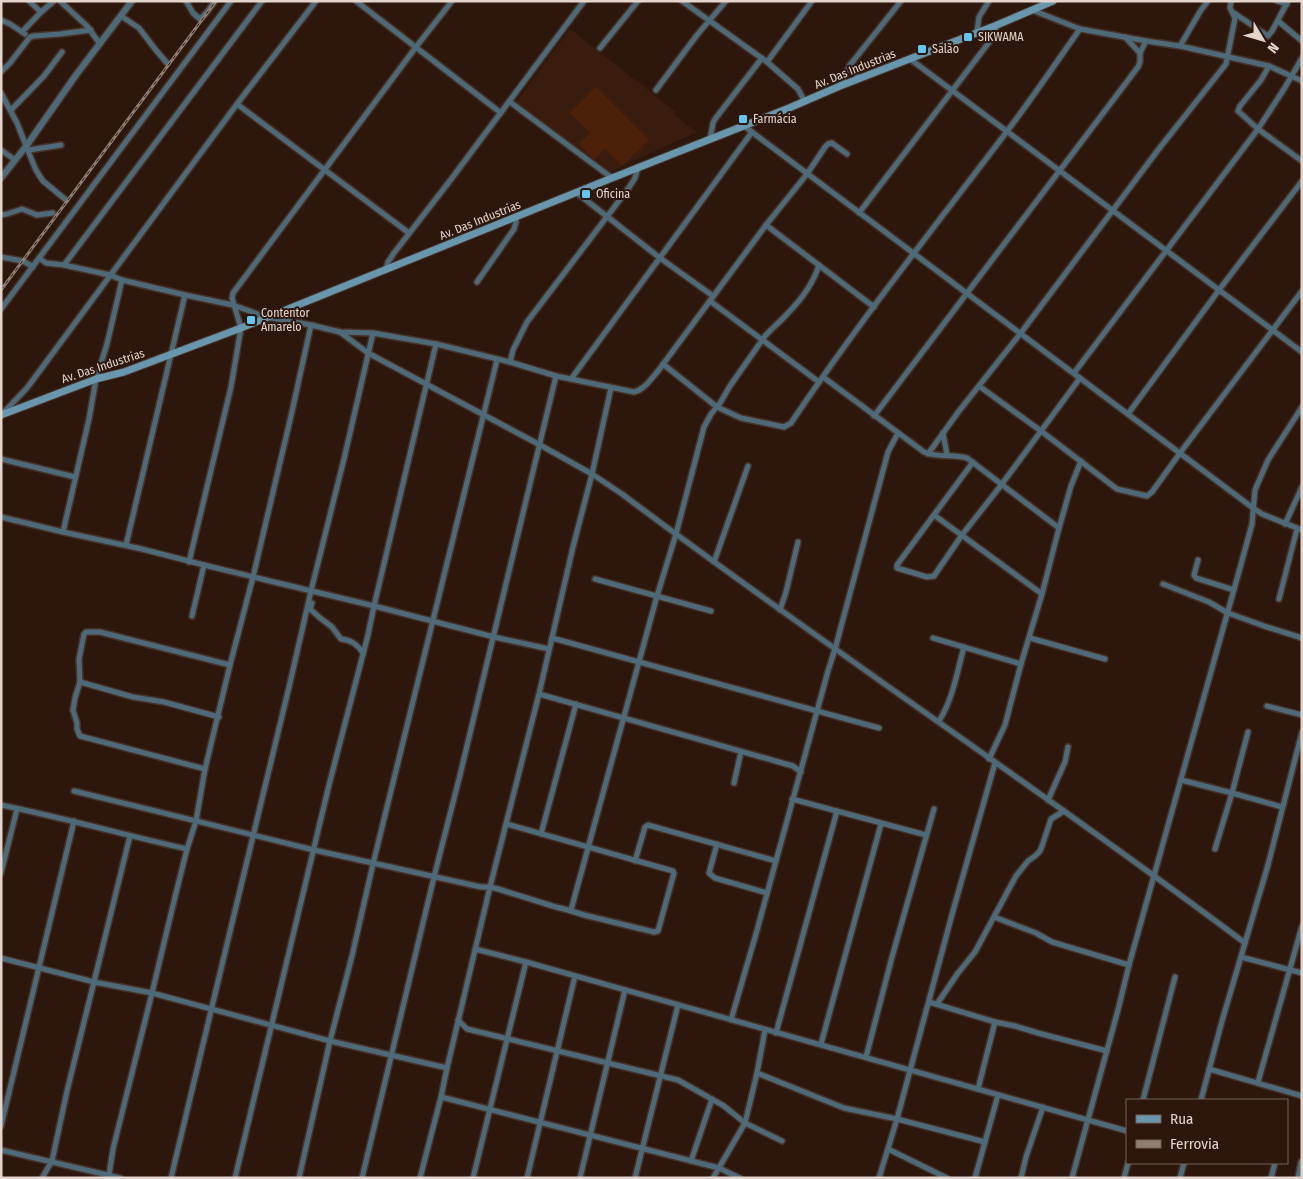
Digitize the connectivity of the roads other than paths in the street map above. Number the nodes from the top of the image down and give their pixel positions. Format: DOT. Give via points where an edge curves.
graph roads {
  1 [pos="29,1"];
  2 [pos="54,1"];
  3 [pos="60,1"];
  4 [pos="132,1"];
  5 [pos="186,1"];
  6 [pos="215,1"];
  7 [pos="230,1"];
  8 [pos="262,1"];
  9 [pos="316,1"];
  10 [pos="356,1"];
  11 [pos="452,1"];
  12 [pos="584,1"];
  13 [pos="638,1"];
  14 [pos="682,1"];
  15 [pos="726,1"];
  16 [pos="812,1"];
  17 [pos="901,1"];
  18 [pos="989,1"];
  19 [pos="1053,1"];
  20 [pos="1208,1"];
  21 [pos="1231,1"];
  22 [pos="1277,1"];
  23 [pos="1288,3"];
  24 [pos="1032,10"];
  25 [pos="41,12"];
  26 [pos="1233,13"];
  27 [pos="121,16"];
  28 [pos="1,20"];
  29 [pos="710,20"];
  30 [pos="1278,21"];
  31 [pos="997,24"];
  32 [pos="1080,29"];
  33 [pos="91,30"];
  34 [pos="22,32"];
  35 [pos="976,33"];
  36 [pos="30,37"];
  37 [pos="1125,37"];
  38 [pos="1146,41"];
  39 [pos="1302,41"];
  40 [pos="100,44"];
  41 [pos="1180,46"];
  42 [pos="416,47"];
  43 [pos="600,48"];
  44 [pos="62,52"];
  45 [pos="1140,53"];
  46 [pos="1228,57"];
  47 [pos="762,58"];
  48 [pos="1302,58"];
  49 [pos="910,59"];
  50 [pos="167,62"];
  51 [pos="767,62"];
  52 [pos="850,65"];
  53 [pos="1269,66"];
  54 [pos="1,72"];
  55 [pos="1291,77"];
  56 [pos="859,79"];
  57 [pos="1302,81"];
  58 [pos="840,86"];
  59 [pos="656,90"];
  60 [pos="953,90"];
  61 [pos="1,92"];
  62 [pos="510,102"];
  63 [pos="804,102"];
  64 [pos="237,104"];
  65 [pos="11,110"];
  66 [pos="501,113"];
  67 [pos="744,126"];
  68 [pos="1258,129"];
  69 [pos="752,132"];
  70 [pos="1007,132"];
  71 [pos="710,140"];
  72 [pos="61,145"];
  73 [pos="28,148"];
  74 [pos="1,150"];
  75 [pos="847,154"];
  76 [pos="15,160"];
  77 [pos="1302,161"];
  78 [pos="638,168"];
  79 [pos="325,170"];
  80 [pos="1059,171"];
  81 [pos="807,174"];
  82 [pos="1,178"];
  83 [pos="612,178"];
  84 [pos="1302,181"];
  85 [pos="577,193"];
  86 [pos="66,200"];
  87 [pos="1112,211"];
  88 [pos="53,213"];
  89 [pos="859,213"];
  90 [pos="1,214"];
  91 [pos="516,217"];
  92 [pos="607,217"];
  93 [pos="766,225"];
  94 [pos="409,233"];
  95 [pos="1166,251"];
  96 [pos="913,254"];
  97 [pos="1,257"];
  98 [pos="39,258"];
  99 [pos="660,258"];
  100 [pos="64,265"];
  101 [pos="819,265"];
  102 [pos="33,267"];
  103 [pos="386,269"];
  104 [pos="825,270"];
  105 [pos="110,275"];
  106 [pos="815,277"];
  107 [pos="122,280"];
  108 [pos="477,282"];
  109 [pos="1219,290"];
  110 [pos="1302,291"];
  111 [pos="967,294"];
  112 [pos="185,295"];
  113 [pos="712,298"];
  114 [pos="234,305"];
  115 [pos="874,307"];
  116 [pos="1,309"];
  117 [pos="266,317"];
  118 [pos="311,325"];
  119 [pos="241,328"];
  120 [pos="1272,330"];
  121 [pos="340,332"];
  122 [pos="373,333"];
  123 [pos="1020,334"];
  124 [pos="763,341"];
  125 [pos="436,344"];
  126 [pos="1302,352"];
  127 [pos="368,353"];
  128 [pos="171,355"];
  129 [pos="497,360"];
  130 [pos="510,362"];
  131 [pos="663,364"];
  132 [pos="1074,373"];
  133 [pos="556,376"];
  134 [pos="1080,378"];
  135 [pos="96,379"];
  136 [pos="571,379"];
  137 [pos="821,379"];
  138 [pos="426,385"];
  139 [pos="979,386"];
  140 [pos="611,388"];
  141 [pos="717,407"];
  142 [pos="1302,407"];
  143 [pos="483,414"];
  144 [pos="1128,414"];
  145 [pos="1,415"];
  146 [pos="874,416"];
  147 [pos="1041,431"];
  148 [pos="943,432"];
  149 [pos="898,433"];
  150 [pos="540,445"];
  151 [pos="1180,453"];
  152 [pos="928,454"];
  153 [pos="947,455"];
  154 [pos="1,459"];
  155 [pos="1081,461"];
  156 [pos="973,462"];
  157 [pos="748,466"];
  158 [pos="592,474"];
  159 [pos="76,477"];
  160 [pos="1002,484"];
  161 [pos="1302,487"];
  162 [pos="1253,508"];
  163 [pos="934,515"];
  164 [pos="1,517"];
  165 [pos="1285,524"];
  166 [pos="1059,528"];
  167 [pos="1300,530"];
  168 [pos="63,532"];
  169 [pos="676,534"];
  170 [pos="962,535"];
  171 [pos="798,542"];
  172 [pos="126,545"];
  173 [pos="1198,560"];
  174 [pos="189,562"];
  175 [pos="714,562"];
  176 [pos="204,565"];
  177 [pos="253,577"];
  178 [pos="595,579"];
  179 [pos="1163,584"];
  180 [pos="1234,590"];
  181 [pos="311,593"];
  182 [pos="1042,594"];
  183 [pos="658,596"];
  184 [pos="1279,599"];
  185 [pos="374,606"];
  186 [pos="780,610"];
  187 [pos="711,611"];
  188 [pos="1228,613"];
  189 [pos="192,616"];
  190 [pos="433,621"];
  191 [pos="494,637"];
  192 [pos="552,638"];
  193 [pos="933,638"];
  194 [pos="1030,638"];
  195 [pos="1302,638"];
  196 [pos="964,647"];
  197 [pos="549,649"];
  198 [pos="835,649"];
  199 [pos="363,653"];
  200 [pos="1105,659"];
  201 [pos="639,662"];
  202 [pos="1022,664"];
  203 [pos="230,666"];
  204 [pos="80,682"];
  205 [pos="539,694"];
  206 [pos="576,704"];
  207 [pos="1267,706"];
  208 [pos="817,711"];
  209 [pos="1302,715"];
  210 [pos="219,717"];
  211 [pos="624,718"];
  212 [pos="939,721"];
  213 [pos="879,728"];
  214 [pos="1248,732"];
  215 [pos="1302,732"];
  216 [pos="1068,746"];
  217 [pos="741,752"];
  218 [pos="989,759"];
  219 [pos="995,763"];
  220 [pos="803,764"];
  221 [pos="793,766"];
  222 [pos="205,769"];
  223 [pos="801,772"];
  224 [pos="1181,780"];
  225 [pos="734,783"];
  226 [pos="74,791"];
  227 [pos="1232,793"];
  228 [pos="792,799"];
  229 [pos="1048,800"];
  230 [pos="1054,804"];
  231 [pos="1,805"];
  232 [pos="1282,808"];
  233 [pos="18,809"];
  234 [pos="934,809"];
  235 [pos="1064,811"];
  236 [pos="837,812"];
  237 [pos="1051,819"];
  238 [pos="196,820"];
  239 [pos="74,821"];
  240 [pos="507,824"];
  241 [pos="881,824"];
  242 [pos="541,834"];
  243 [pos="253,835"];
  244 [pos="130,836"];
  245 [pos="926,836"];
  246 [pos="717,844"];
  247 [pos="589,847"];
  248 [pos="187,849"];
  249 [pos="1215,849"];
  250 [pos="314,850"];
  251 [pos="776,860"];
  252 [pos="635,861"];
  253 [pos="374,864"];
  254 [pos="1,873"];
  255 [pos="1154,876"];
  256 [pos="434,877"];
  257 [pos="490,887"];
  258 [pos="767,894"];
  259 [pos="571,910"];
  260 [pos="994,917"];
  261 [pos="1302,926"];
  262 [pos="1245,943"];
  263 [pos="476,949"];
  264 [pos="1241,957"];
  265 [pos="1,958"];
  266 [pos="526,962"];
  267 [pos="1129,965"];
  268 [pos="39,968"];
  269 [pos="1288,970"];
  270 [pos="1302,973"];
  271 [pos="575,976"];
  272 [pos="1175,977"];
  273 [pos="94,982"];
  274 [pos="625,990"];
  275 [pos="152,994"];
  276 [pos="928,1002"];
  277 [pos="937,1004"];
  278 [pos="678,1005"];
  279 [pos="211,1009"];
  280 [pos="458,1020"];
  281 [pos="731,1020"];
  282 [pos="995,1022"];
  283 [pos="271,1026"];
  284 [pos="467,1029"];
  285 [pos="456,1030"];
  286 [pos="765,1030"];
  287 [pos="776,1032"];
  288 [pos="507,1038"];
  289 [pos="330,1041"];
  290 [pos="821,1044"];
  291 [pos="558,1051"];
  292 [pos="1107,1051"];
  293 [pos="391,1055"];
  294 [pos="866,1057"];
  295 [pos="608,1063"];
  296 [pos="447,1068"];
  297 [pos="1210,1069"];
  298 [pos="910,1070"];
  299 [pos="757,1073"];
  300 [pos="660,1076"];
  301 [pos="1258,1082"];
  302 [pos="978,1089"];
  303 [pos="998,1095"];
  304 [pos="1302,1096"];
  305 [pos="441,1098"];
  306 [pos="712,1099"];
  307 [pos="1143,1099"];
  308 [pos="1201,1099"];
  309 [pos="1042,1107"];
  310 [pos="490,1110"];
  311 [pos="897,1119"];
  312 [pos="1087,1120"];
  313 [pos="744,1122"];
  314 [pos="541,1123"];
  315 [pos="1,1126"];
  316 [pos="1126,1131"];
  317 [pos="590,1135"];
  318 [pos="782,1141"];
  319 [pos="985,1142"];
  320 [pos="643,1149"];
  321 [pos="888,1149"];
  322 [pos="1,1150"];
  323 [pos="691,1161"];
  324 [pos="52,1162"];
  325 [pos="1301,1162"];
  326 [pos="1128,1164"];
  327 [pos="1184,1164"];
  328 [pos="1275,1164"];
  329 [pos="719,1168"];
  330 [pos="89,1171"];
  331 [pos="109,1175"];
  332 [pos="42,1178"];
  333 [pos="86,1178"];
  334 [pos="120,1178"];
  335 [pos="172,1178"];
  336 [pos="235,1178"];
  337 [pos="299,1178"];
  338 [pos="362,1178"];
  339 [pos="420,1178"];
  340 [pos="473,1178"];
  341 [pos="527,1178"];
  342 [pos="580,1178"];
  343 [pos="635,1178"];
  344 [pos="713,1178"];
  345 [pos="740,1178"];
  346 [pos="879,1178"];
  347 [pos="947,1178"];
  348 [pos="975,1178"];
  349 [pos="1021,1178"];
  350 [pos="1072,1178"];
  351 [pos="1124,1178"];
  352 [pos="1180,1178"];
  353 [pos="1271,1178"];
  354 [pos="1298,1178"];
  1 -- 25 [label="street"];
  2 -- 25 [label="street"];
  3 -- 33 [label="street"];
  4 -- 27 [label="street"];
  5 -- 6 [label="street" via="200,19"];
  7 -- 98 [label="street"];
  8 -- 100 [label="street"];
  9 -- 64 [label="street"];
  10 -- 42 [label="street"];
  11 -- 42 [label="street"];
  12 -- 62 [label="street"];
  13 -- 43 [label="street"];
  14 -- 29 [label="street"];
  15 -- 29 [label="street"];
  16 -- 51 [label="street"];
  17 -- 52 [label="street"];
  18 -- 35 [label="street" via="979,17"];
  19 -- 24 [label="main road"];
  20 -- 41 [label="street"];
  21 -- 26 [label="street"];
  22 -- 23 [label="street"];
  23 -- 30 [label="street"];
  24 -- 31 [label="main road"];
  24 -- 32 [label="street"];
  25 -- 34 [label="street"];
  26 -- 30 [label="street" via="1267,36"];
  26 -- 46 [label="street" via="1235,18"];
  27 -- 40 [label="street"];
  27 -- 50 [label="street" via="139,28"];
  28 -- 34 [label="street"];
  29 -- 47 [label="street"];
  29 -- 59 [label="street"];
  30 -- 39 [label="street"];
  31 -- 35 [label="main road"];
  31 -- 60 [label="street" via="990,41"];
  32 -- 37 [label="street"];
  32 -- 70 [label="street"];
  33 -- 36 [label="street"];
  33 -- 40 [label="street"];
  34 -- 36 [label="street"];
  35 -- 49 [label="main road, Av. Das Industrias"];
  36 -- 54 [label="street"];
  37 -- 38 [label="street"];
  37 -- 45 [label="street"];
  38 -- 41 [label="street"];
  38 -- 45 [label="street"];
  40 -- 73 [label="street"];
  41 -- 46 [label="street"];
  42 -- 66 [label="street"];
  42 -- 79 [label="street"];
  44 -- 65 [label="street"];
  45 -- 80 [label="street" via="1138,67"];
  46 -- 53 [label="street"];
  46 -- 87 [label="street" via="1223,68"];
  47 -- 51 [label="street"];
  47 -- 71 [label="street" via="716,118"];
  48 -- 55 [label="street"];
  49 -- 56 [label="main road, Av. Das Industrias"];
  49 -- 60 [label="street"];
  51 -- 63 [label="street" via="798,89"];
  52 -- 56 [label="street"];
  52 -- 58 [label="street"];
  53 -- 55 [label="street"];
  53 -- 68 [label="street" via="1238,110"];
  55 -- 57 [label="street"];
  55 -- 68 [label="street"];
  56 -- 58 [label="main road, Av. Das Industrias"];
  58 -- 63 [label="main road, Av. Das Industrias"];
  60 -- 70 [label="street"];
  60 -- 89 [label="street"];
  61 -- 65 [label="street"];
  62 -- 66 [label="street"];
  62 -- 83 [label="street"];
  63 -- 67 [label="main road, Av. Das Industrias"];
  64 -- 79 [label="street"];
  64 -- 105 [label="street"];
  65 -- 73 [label="street"];
  66 -- 94 [label="street"];
  67 -- 69 [label="street"];
  67 -- 71 [label="main road, Av. Das Industrias"];
  68 -- 77 [label="street"];
  68 -- 95 [label="street"];
  69 -- 81 [label="street"];
  69 -- 99 [label="street"];
  70 -- 80 [label="street"];
  70 -- 96 [label="street"];
  71 -- 78 [label="main road, Av. Das Industrias"];
  72 -- 73 [label="street"];
  73 -- 76 [label="street"];
  73 -- 86 [label="street" via="43,181"];
  74 -- 76 [label="street"];
  75 -- 81 [label="street" via="830,143"];
  76 -- 82 [label="street"];
  78 -- 83 [label="main road, Av. Das Industrias"];
  78 -- 92 [label="street" via="635,178"];
  79 -- 94 [label="street"];
  79 -- 114 [label="street" via="233,293"];
  80 -- 87 [label="street"];
  80 -- 111 [label="street"];
  81 -- 89 [label="street"];
  81 -- 93 [label="street"];
  83 -- 85 [label="main road, Av. Das Industrias"];
  84 -- 109 [label="street"];
  85 -- 91 [label="main road, Av. Das Industrias"];
  85 -- 92 [label="street"];
  87 -- 95 [label="street"];
  87 -- 123 [label="street"];
  88 -- 90 [label="street" via="37,215 22,210"];
  89 -- 96 [label="street"];
  91 -- 103 [label="main road, Av. Das Industrias"];
  91 -- 108 [label="street" via="514,229"];
  92 -- 99 [label="street"];
  92 -- 130 [label="street" via="523,328"];
  93 -- 101 [label="street"];
  93 -- 113 [label="street"];
  94 -- 103 [label="street"];
  95 -- 109 [label="street"];
  95 -- 132 [label="street"];
  96 -- 111 [label="street"];
  96 -- 115 [label="street"];
  97 -- 102 [label="street" via="18,259"];
  98 -- 100 [label="street" via="46,263"];
  98 -- 102 [label="street"];
  99 -- 113 [label="street"];
  99 -- 136 [label="street"];
  100 -- 105 [label="street"];
  101 -- 104 [label="street"];
  101 -- 106 [label="street"];
  102 -- 116 [label="street"];
  103 -- 117 [label="main road, Av. Das Industrias"];
  104 -- 106 [label="street"];
  104 -- 115 [label="street"];
  105 -- 107 [label="street"];
  105 -- 145 [label="street" via="27,388"];
  106 -- 124 [label="street" via="808,290"];
  107 -- 112 [label="street"];
  107 -- 135 [label="street"];
  109 -- 120 [label="street"];
  109 -- 144 [label="street"];
  110 -- 120 [label="street"];
  111 -- 123 [label="street"];
  111 -- 146 [label="street"];
  112 -- 114 [label="street"];
  112 -- 128 [label="street"];
  113 -- 124 [label="street"];
  113 -- 131 [label="street"];
  114 -- 117 [label="street"];
  114 -- 119 [label="street"];
  115 -- 137 [label="street"];
  117 -- 118 [label="street"];
  117 -- 119 [label="main road, Av. Das Industrias"];
  118 -- 121 [label="street"];
  118 -- 177 [label="street"];
  119 -- 128 [label="main road, Av. Das Industrias"];
  119 -- 174 [label="street" via="231,387"];
  120 -- 126 [label="street"];
  120 -- 151 [label="street"];
  121 -- 122 [label="street"];
  121 -- 127 [label="street"];
  122 -- 125 [label="street"];
  122 -- 127 [label="street"];
  123 -- 132 [label="street"];
  123 -- 139 [label="street"];
  124 -- 137 [label="street"];
  124 -- 141 [label="street"];
  125 -- 129 [label="street"];
  125 -- 138 [label="street"];
  127 -- 138 [label="street"];
  127 -- 181 [label="street"];
  128 -- 135 [label="main road, Av. Das Industrias"];
  128 -- 172 [label="street"];
  129 -- 130 [label="street"];
  129 -- 143 [label="street"];
  130 -- 133 [label="street"];
  131 -- 140 [label="street" via="640,391"];
  131 -- 141 [label="street"];
  132 -- 134 [label="street"];
  133 -- 136 [label="street"];
  133 -- 150 [label="street"];
  134 -- 144 [label="street"];
  134 -- 147 [label="street"];
  135 -- 145 [label="main road, Av. Das Industrias"];
  135 -- 159 [label="street"];
  136 -- 140 [label="street"];
  137 -- 141 [label="street" via="784,427 741,418"];
  137 -- 146 [label="street"];
  138 -- 143 [label="street"];
  138 -- 185 [label="street"];
  139 -- 147 [label="street"];
  139 -- 148 [label="street"];
  140 -- 158 [label="street"];
  141 -- 169 [label="street" via="704,428"];
  142 -- 162 [label="street" via="1263,469"];
  143 -- 150 [label="street"];
  143 -- 190 [label="street"];
  144 -- 151 [label="street"];
  146 -- 149 [label="street"];
  147 -- 155 [label="street"];
  147 -- 160 [label="street"];
  148 -- 152 [label="street"];
  148 -- 153 [label="street"];
  149 -- 152 [label="street"];
  149 -- 198 [label="street" via="888,452"];
  150 -- 158 [label="street"];
  150 -- 191 [label="street"];
  151 -- 155 [label="street" via="1147,496 1118,489"];
  151 -- 162 [label="street"];
  152 -- 153 [label="street"];
  153 -- 156 [label="street" via="960,455"];
  154 -- 159 [label="street"];
  155 -- 166 [label="street"];
  156 -- 160 [label="street"];
  156 -- 163 [label="street"];
  157 -- 175 [label="street"];
  158 -- 169 [label="street"];
  158 -- 192 [label="street"];
  159 -- 168 [label="street"];
  160 -- 166 [label="street"];
  160 -- 170 [label="street"];
  161 -- 165 [label="street"];
  162 -- 165 [label="street"];
  162 -- 180 [label="street" via="1252,524"];
  163 -- 170 [label="street"];
  163 -- 170 [label="street" via="896,568 934,576"];
  164 -- 168 [label="street"];
  165 -- 167 [label="street"];
  166 -- 182 [label="street"];
  167 -- 184 [label="street"];
  168 -- 172 [label="street"];
  169 -- 175 [label="street"];
  169 -- 183 [label="street"];
  170 -- 182 [label="street"];
  171 -- 186 [label="street"];
  172 -- 174 [label="street"];
  173 -- 180 [label="street" via="1196,578"];
  174 -- 176 [label="street"];
  175 -- 186 [label="street"];
  176 -- 177 [label="street"];
  176 -- 189 [label="street"];
  177 -- 181 [label="street"];
  177 -- 203 [label="street"];
  178 -- 183 [label="street"];
  179 -- 188 [label="street"];
  180 -- 188 [label="street"];
  181 -- 185 [label="street"];
  181 -- 199 [label="street" via="310,609 341,639 351,641"];
  181 -- 243 [label="street"];
  182 -- 194 [label="street"];
  183 -- 187 [label="street"];
  183 -- 201 [label="street"];
  185 -- 190 [label="street"];
  185 -- 199 [label="street"];
  186 -- 198 [label="street"];
  188 -- 195 [label="street"];
  188 -- 224 [label="street"];
  190 -- 191 [label="street"];
  190 -- 253 [label="street"];
  191 -- 197 [label="street"];
  191 -- 256 [label="street"];
  192 -- 197 [label="street"];
  192 -- 201 [label="street"];
  193 -- 196 [label="street"];
  194 -- 200 [label="street"];
  194 -- 202 [label="street"];
  196 -- 202 [label="street"];
  196 -- 212 [label="street" via="951,697"];
  197 -- 205 [label="street"];
  198 -- 208 [label="street"];
  198 -- 212 [label="street"];
  199 -- 250 [label="street"];
  201 -- 208 [label="street"];
  201 -- 211 [label="street"];
  202 -- 218 [label="street" via="1005,725"];
  203 -- 204 [label="street" via="100,632 86,632 79,659"];
  203 -- 210 [label="street"];
  204 -- 210 [label="street"];
  204 -- 222 [label="street" via="73,710 80,736"];
  205 -- 206 [label="street"];
  205 -- 240 [label="street"];
  206 -- 211 [label="street"];
  206 -- 242 [label="street"];
  207 -- 209 [label="street"];
  208 -- 213 [label="street"];
  208 -- 220 [label="street"];
  210 -- 222 [label="street"];
  211 -- 217 [label="street"];
  211 -- 247 [label="street"];
  212 -- 218 [label="street"];
  214 -- 227 [label="street"];
  215 -- 232 [label="street"];
  216 -- 229 [label="street" via="1065,762"];
  217 -- 221 [label="street"];
  217 -- 225 [label="street"];
  218 -- 219 [label="street"];
  219 -- 229 [label="street"];
  219 -- 276 [label="street"];
  220 -- 221 [label="street"];
  220 -- 223 [label="street"];
  221 -- 223 [label="street"];
  222 -- 238 [label="street"];
  223 -- 228 [label="street"];
  224 -- 227 [label="street"];
  224 -- 255 [label="street"];
  226 -- 238 [label="street"];
  227 -- 232 [label="street"];
  227 -- 249 [label="street"];
  228 -- 236 [label="street"];
  228 -- 251 [label="street"];
  229 -- 230 [label="street"];
  230 -- 235 [label="street"];
  230 -- 237 [label="street"];
  231 -- 233 [label="street"];
  232 -- 262 [label="street"];
  233 -- 239 [label="street"];
  233 -- 254 [label="street"];
  234 -- 245 [label="street"];
  235 -- 237 [label="street"];
  235 -- 255 [label="street"];
  236 -- 241 [label="street"];
  236 -- 287 [label="street"];
  237 -- 260 [label="street" via="1040,852 1016,876"];
  238 -- 243 [label="street"];
  238 -- 248 [label="street"];
  239 -- 244 [label="street"];
  239 -- 268 [label="street"];
  240 -- 242 [label="street"];
  240 -- 257 [label="street"];
  241 -- 245 [label="street"];
  241 -- 290 [label="street"];
  242 -- 247 [label="street"];
  243 -- 250 [label="street"];
  243 -- 279 [label="street"];
  244 -- 248 [label="street"];
  244 -- 273 [label="street"];
  245 -- 294 [label="street"];
  246 -- 251 [label="street"];
  246 -- 252 [label="street" via="648,825"];
  246 -- 258 [label="street" via="710,875"];
  247 -- 252 [label="street"];
  247 -- 259 [label="street"];
  248 -- 275 [label="street"];
  250 -- 253 [label="street"];
  250 -- 283 [label="street"];
  251 -- 258 [label="street"];
  252 -- 259 [label="street" via="674,872 657,932"];
  253 -- 256 [label="street"];
  253 -- 289 [label="street"];
  255 -- 262 [label="street"];
  255 -- 267 [label="street"];
  256 -- 257 [label="street"];
  256 -- 293 [label="street"];
  257 -- 259 [label="street"];
  257 -- 263 [label="street"];
  258 -- 281 [label="street"];
  260 -- 267 [label="street" via="1052,942"];
  260 -- 277 [label="street" via="975,952"];
  261 -- 269 [label="street"];
  262 -- 264 [label="street"];
  263 -- 266 [label="street"];
  263 -- 280 [label="street"];
  264 -- 269 [label="street"];
  264 -- 297 [label="street"];
  265 -- 268 [label="street"];
  266 -- 271 [label="street"];
  266 -- 288 [label="street"];
  267 -- 292 [label="street"];
  268 -- 273 [label="street"];
  268 -- 315 [label="street"];
  269 -- 270 [label="street"];
  269 -- 301 [label="street"];
  271 -- 274 [label="street"];
  271 -- 291 [label="street"];
  272 -- 307 [label="street"];
  273 -- 275 [label="street"];
  273 -- 324 [label="street"];
  274 -- 278 [label="street"];
  274 -- 295 [label="street"];
  275 -- 279 [label="street"];
  275 -- 331 [label="street"];
  276 -- 277 [label="street"];
  276 -- 298 [label="street"];
  277 -- 282 [label="street"];
  278 -- 281 [label="street"];
  278 -- 300 [label="street"];
  279 -- 283 [label="street"];
  279 -- 335 [label="street"];
  280 -- 284 [label="street"];
  280 -- 285 [label="street"];
  281 -- 286 [label="street"];
  282 -- 292 [label="street"];
  282 -- 302 [label="street"];
  283 -- 289 [label="street"];
  283 -- 336 [label="street"];
  284 -- 285 [label="street"];
  284 -- 288 [label="street"];
  285 -- 296 [label="street"];
  286 -- 287 [label="street"];
  286 -- 299 [label="street"];
  287 -- 290 [label="street"];
  288 -- 291 [label="street"];
  288 -- 310 [label="street"];
  289 -- 293 [label="street"];
  289 -- 337 [label="street"];
  290 -- 294 [label="street"];
  291 -- 295 [label="street"];
  291 -- 314 [label="street"];
  292 -- 312 [label="street"];
  293 -- 296 [label="street"];
  293 -- 338 [label="street"];
  294 -- 298 [label="street"];
  295 -- 300 [label="street"];
  295 -- 317 [label="street"];
  296 -- 305 [label="street"];
  297 -- 301 [label="street"];
  297 -- 308 [label="street"];
  298 -- 302 [label="street"];
  298 -- 311 [label="street"];
  299 -- 311 [label="street" via="839,1106"];
  299 -- 313 [label="street"];
  300 -- 306 [label="street" via="678,1080"];
  300 -- 320 [label="street"];
  301 -- 304 [label="street"];
  302 -- 303 [label="street"];
  303 -- 309 [label="street"];
  303 -- 319 [label="street"];
  305 -- 310 [label="street"];
  305 -- 339 [label="street"];
  306 -- 313 [label="street"];
  306 -- 323 [label="street"];
  309 -- 312 [label="street"];
  309 -- 349 [label="street"];
  310 -- 314 [label="street"];
  310 -- 340 [label="street"];
  311 -- 319 [label="street"];
  311 -- 321 [label="street"];
  312 -- 316 [label="street"];
  312 -- 350 [label="street"];
  313 -- 318 [label="street"];
  313 -- 329 [label="street"];
  314 -- 317 [label="street"];
  314 -- 341 [label="street"];
  317 -- 320 [label="street"];
  317 -- 342 [label="street"];
  319 -- 348 [label="street"];
  320 -- 323 [label="street"];
  320 -- 343 [label="street"];
  321 -- 346 [label="street"];
  321 -- 347 [label="street"];
  322 -- 324 [label="street"];
  323 -- 329 [label="street"];
  324 -- 330 [label="street"];
  324 -- 332 [label="street"];
  325 -- 354 [label="street"];
  326 -- 351 [label="street"];
  327 -- 352 [label="street"];
  328 -- 353 [label="street"];
  329 -- 344 [label="street"];
  329 -- 345 [label="street"];
  330 -- 331 [label="street"];
  330 -- 333 [label="street"];
  331 -- 334 [label="street"];
}
